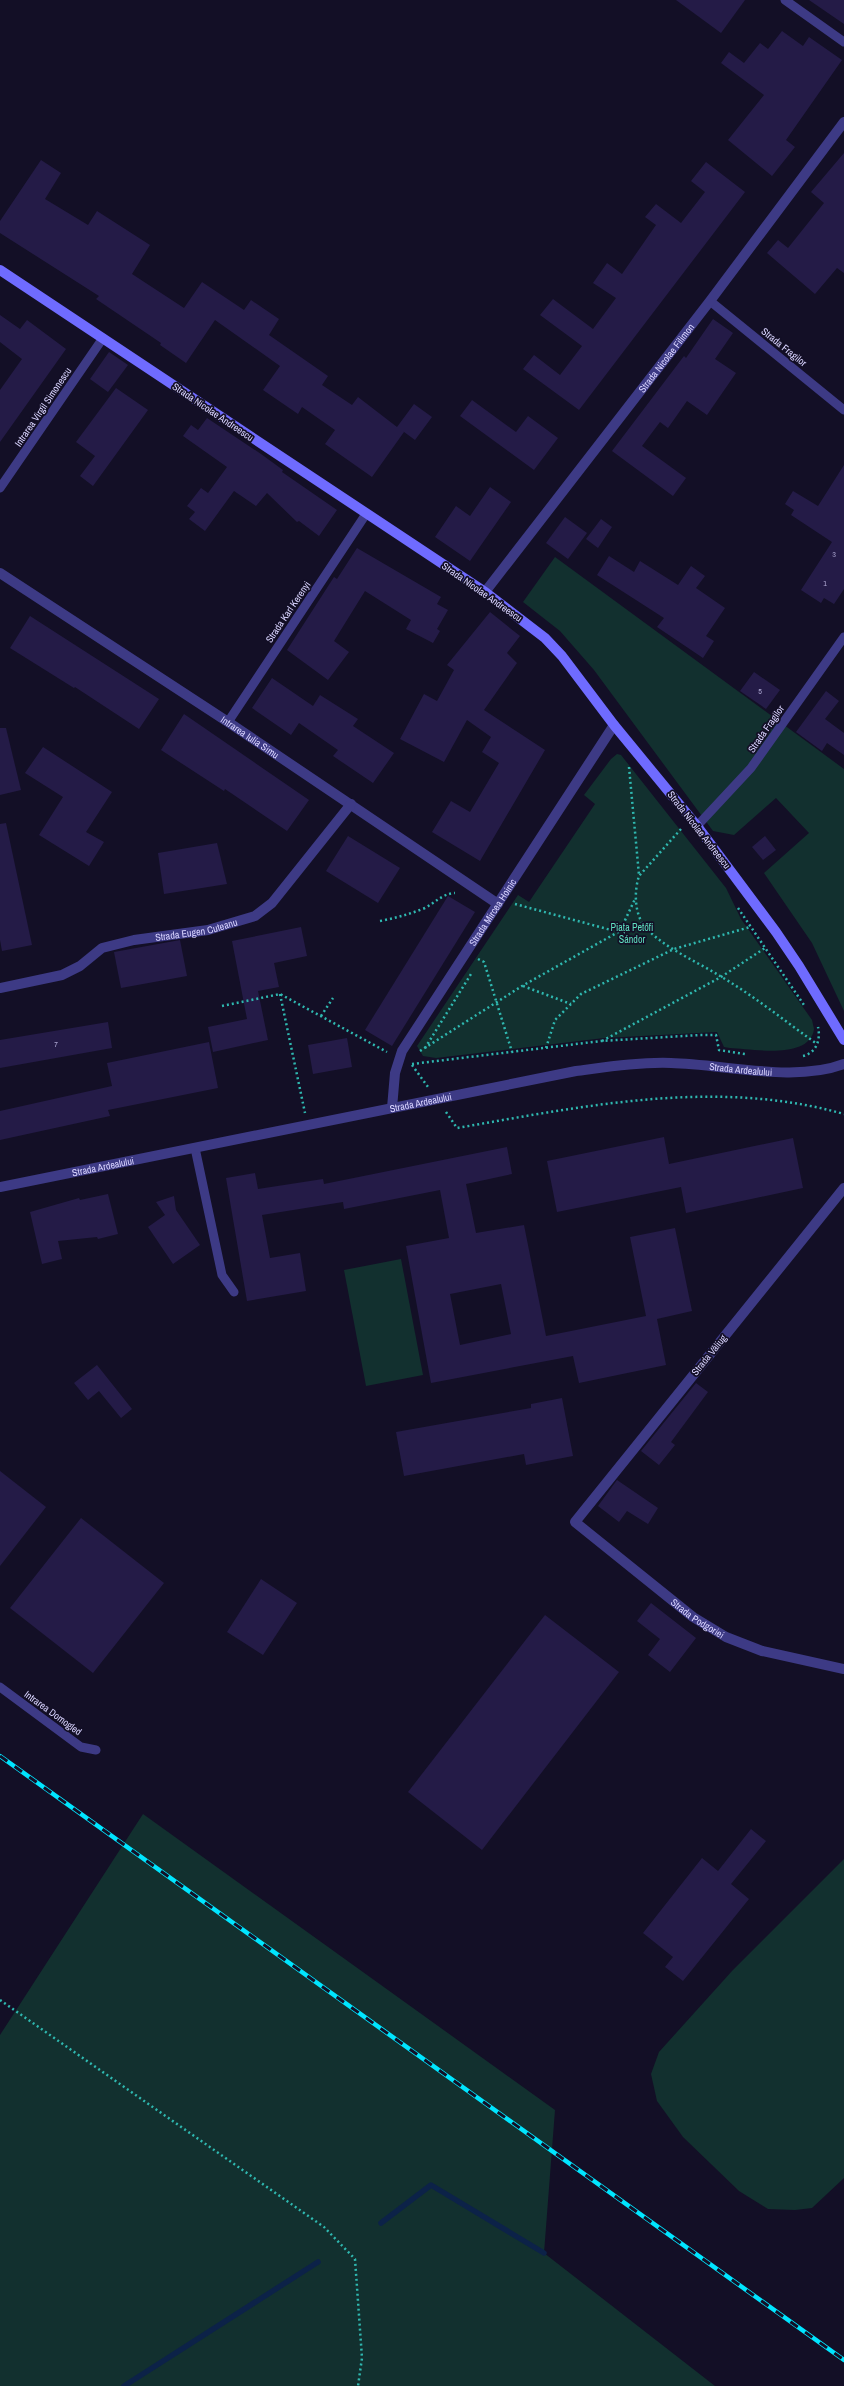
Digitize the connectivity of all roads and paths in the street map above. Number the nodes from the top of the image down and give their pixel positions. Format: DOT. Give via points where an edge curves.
graph roads {
  1 [pos="785,0"];
  2 [pos="844,42"];
  3 [pos="844,122"];
  4 [pos="0,270"];
  5 [pos="710,301"];
  6 [pos="103,338"];
  7 [pos="844,410"];
  8 [pos="0,488"];
  9 [pos="366,514"];
  10 [pos="0,573"];
  11 [pos="485,592"];
  12 [pos="844,637"];
  13 [pos="228,722"];
  14 [pos="614,725"];
  15 [pos="629,764"];
  16 [pos="350,804"];
  17 [pos="697,826"];
  18 [pos="687,833"];
  19 [pos="639,876"];
  20 [pos="478,890"];
  21 [pos="636,898"];
  22 [pos="736,903"];
  23 [pos="498,904"];
  24 [pos="514,904"];
  25 [pos="380,921"];
  26 [pos="645,927"];
  27 [pos="750,927"];
  28 [pos="620,931"];
  29 [pos="765,948"];
  30 [pos="674,949"];
  31 [pos="467,953"];
  32 [pos="480,960"];
  33 [pos="476,967"];
  34 [pos="472,973"];
  35 [pos="721,976"];
  36 [pos="522,986"];
  37 [pos="0,988"];
  38 [pos="280,994"];
  39 [pos="333,998"];
  40 [pos="497,1003"];
  41 [pos="571,1004"];
  42 [pos="222,1006"];
  43 [pos="808,1010"];
  44 [pos="321,1016"];
  45 [pos="816,1022"];
  46 [pos="844,1040"];
  47 [pos="601,1041"];
  48 [pos="817,1044"];
  49 [pos="546,1048"];
  50 [pos="424,1049"];
  51 [pos="512,1052"];
  52 [pos="749,1054"];
  53 [pos="798,1058"];
  54 [pos="399,1062"];
  55 [pos="412,1064"];
  56 [pos="844,1064"];
  57 [pos="436,1099"];
  58 [pos="392,1108"];
  59 [pos="844,1114"];
  60 [pos="308,1125"];
  61 [pos="194,1148"];
  62 [pos="0,1187"];
  63 [pos="844,1188"];
  64 [pos="234,1292"];
  65 [pos="575,1522"];
  66 [pos="844,1669"];
  67 [pos="0,1687"];
  68 [pos="96,1750"];
  69 [pos="0,2000"];
  70 [pos="358,2386"];
  1 -- 2 [label="lane"];
  3 -- 5 [label="street, Strada Nicolae Filimon"];
  4 -- 6 [label="main road, Strada Nicolae Andreescu"];
  5 -- 7 [label="lane, Strada Fragilor"];
  5 -- 11 [label="street, Strada Nicolae Filimon"];
  6 -- 8 [label="lane, Intrarea Virgil Simonescu"];
  6 -- 9 [label="main road, Strada Nicolae Andreescu"];
  9 -- 11 [label="main road, Strada Nicolae Andreescu"];
  9 -- 13 [label="lane, Strada Karl Kerenyi"];
  10 -- 13 [label="street, Intrarea Iulia Simu"];
  11 -- 14 [label="main road, Strada Nicolae Andreescu" via="508,607 558,651"];
  12 -- 17 [label="lane, Strada Fragilor" via="752,768"];
  13 -- 16 [label="street, Intrarea Iulia Simu"];
  14 -- 17 [label="main road, Strada Nicolae Andreescu"];
  14 -- 23 [label="street, Strada Mircea Hoinic"];
  15 -- 19 [label="path"];
  16 -- 20 [label="street, Intrarea Iulia Simu"];
  16 -- 37 [label="street, Strada Eugen Cuteanu" via="272,903 255,916 208,930 134,940 102,948 80,966 62,975"];
  17 -- 46 [label="main road, Strada Nicolae Andreescu" via="795,960"];
  18 -- 19 [label="path" via="683,827"];
  19 -- 21 [label="path"];
  20 -- 23 [label="street, Intrarea Iulia Simu"];
  20 -- 25 [label="path" via="442,895 427,907 406,916"];
  21 -- 26 [label="path"];
  21 -- 28 [label="path"];
  22 -- 27 [label="path"];
  23 -- 31 [label="street, Strada Mircea Hoinic"];
  24 -- 28 [label="path"];
  26 -- 28 [label="path"];
  26 -- 30 [label="path"];
  27 -- 29 [label="path"];
  27 -- 30 [label="path"];
  28 -- 36 [label="path"];
  29 -- 35 [label="path"];
  29 -- 43 [label="path"];
  30 -- 35 [label="path"];
  30 -- 41 [label="path" via="581,994"];
  31 -- 32 [label="path"];
  31 -- 54 [label="street, Strada Mircea Hoinic" via="402,1051"];
  32 -- 33 [label="path"];
  32 -- 40 [label="path" via="484,962"];
  34 -- 50 [label="path"];
  35 -- 47 [label="path"];
  35 -- 48 [label="path"];
  36 -- 40 [label="path"];
  36 -- 41 [label="path"];
  38 -- 42 [label="path"];
  38 -- 44 [label="path"];
  38 -- 60 [label="path"];
  39 -- 44 [label="path"];
  40 -- 50 [label="path"];
  40 -- 51 [label="path"];
  41 -- 49 [label="path" via="555,1020"];
  44 -- 54 [label="path"];
  45 -- 48 [label="path" via="820,1038"];
  47 -- 49 [label="path"];
  47 -- 52 [label="path" via="716,1035 719,1050"];
  48 -- 53 [label="path" via="808,1055"];
  49 -- 51 [label="path"];
  50 -- 54 [label="path"];
  51 -- 55 [label="path"];
  54 -- 55 [label="path"];
  54 -- 58 [label="street, Strada Mircea Hoinic"];
  55 -- 57 [label="path"];
  56 -- 57 [label="street, Strada Ardealului" via="817,1072 670,1063 619,1066 576,1070"];
  57 -- 58 [label="street, Strada Ardealului"];
  57 -- 59 [label="path" via="458,1128 598,1103 693,1096 788,1102"];
  58 -- 60 [label="street, Strada Ardealului"];
  60 -- 61 [label="street, Strada Ardealului"];
  61 -- 62 [label="street, Strada Ardealului"];
  61 -- 64 [label="lane" via="222,1274"];
  63 -- 65 [label="street, Strada Văliug"];
  65 -- 66 [label="street, Strada Podgoriei" via="693,1617 726,1637 762,1651"];
  67 -- 68 [label="lane, Intrarea Domogled" via="81,1747"];
  69 -- 70 [label="path" via="324,2227 354,2259 362,2358"];
}
